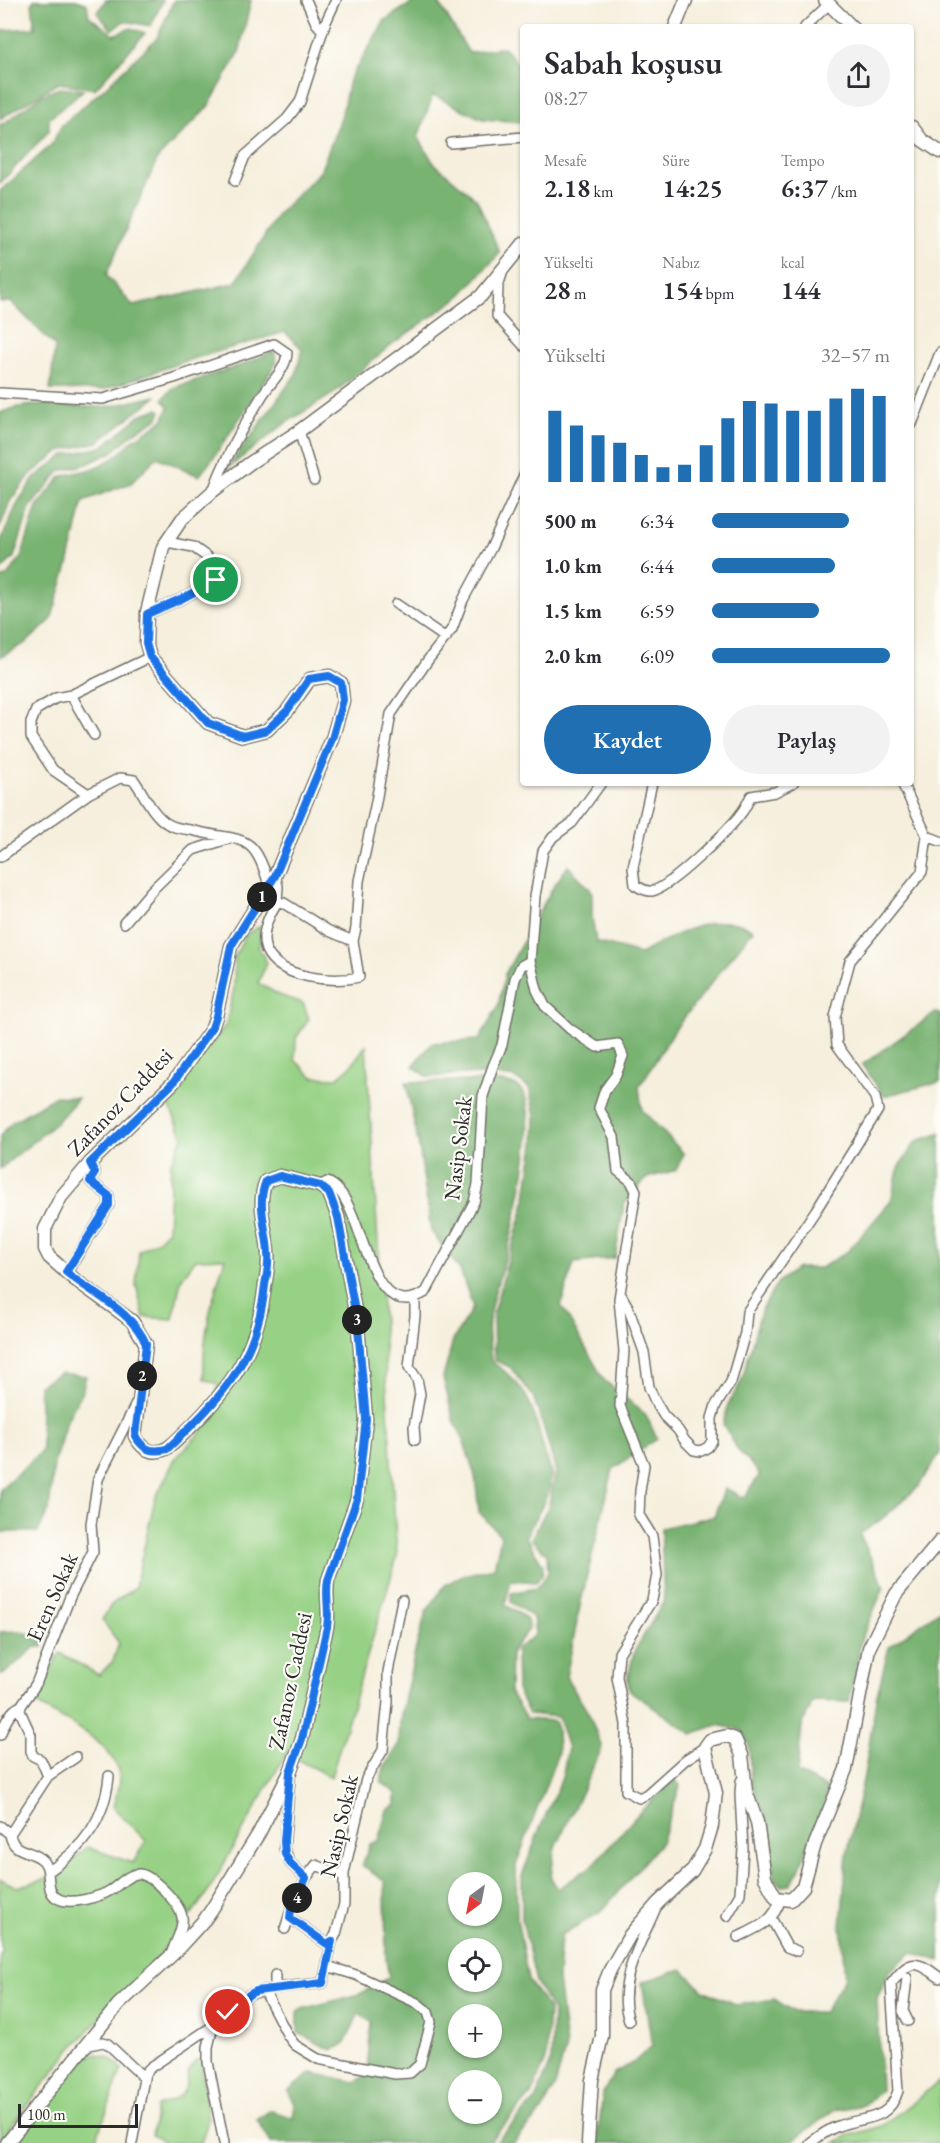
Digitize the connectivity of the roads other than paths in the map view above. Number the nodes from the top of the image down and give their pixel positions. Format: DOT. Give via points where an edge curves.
graph roads {
  1 [pos="306,0"];
  2 [pos="336,0"];
  3 [pos="686,0"];
  4 [pos="827,2"];
  5 [pos="676,24"];
  6 [pos="808,24"];
  7 [pos="849,24"];
  8 [pos="323,31"];
  9 [pos="914,130"];
  10 [pos="520,137"];
  11 [pos="451,143"];
  12 [pos="940,152"];
  13 [pos="235,181"];
  14 [pos="520,248"];
  15 [pos="503,268"];
  16 [pos="520,342"];
  17 [pos="940,353"];
  18 [pos="0,393"];
  19 [pos="914,419"];
  20 [pos="299,431"];
  21 [pos="314,480"];
  22 [pos="520,484"];
  23 [pos="213,491"];
  24 [pos="167,542"];
  25 [pos="207,557"];
  26 [pos="234,579"];
  27 [pos="396,604"];
  28 [pos="147,614"];
  29 [pos="446,638"];
  30 [pos="150,657"];
  31 [pos="71,695"];
  32 [pos="94,735"];
  33 [pos="599,786"];
  34 [pos="651,786"];
  35 [pos="787,786"];
  36 [pos="903,786"];
  37 [pos="88,794"];
  38 [pos="927,836"];
  39 [pos="230,838"];
  40 [pos="940,841"];
  41 [pos="0,857"];
  42 [pos="272,881"];
  43 [pos="277,902"];
  44 [pos="124,923"];
  45 [pos="353,941"];
  46 [pos="530,961"];
  47 [pos="90,1163"];
  48 [pos="320,1186"];
  49 [pos="66,1272"];
  50 [pos="620,1293"];
  51 [pos="415,1298"];
  52 [pos="138,1400"];
  53 [pos="415,1440"];
  54 [pos="940,1541"];
  55 [pos="402,1600"];
  56 [pos="21,1706"];
  57 [pos="0,1735"];
  58 [pos="705,1747"];
  59 [pos="76,1757"];
  60 [pos="743,1767"];
  61 [pos="290,1772"];
  62 [pos="48,1776"];
  63 [pos="109,1776"];
  64 [pos="0,1826"];
  65 [pos="10,1834"];
  66 [pos="48,1872"];
  67 [pos="344,1876"];
  68 [pos="306,1878"];
  69 [pos="781,1898"];
  70 [pos="658,1903"];
  71 [pos="727,1916"];
  72 [pos="290,1918"];
  73 [pos="771,1918"];
  74 [pos="285,1929"];
  75 [pos="738,1937"];
  76 [pos="332,1941"];
  77 [pos="797,1951"];
  78 [pos="170,1956"];
  79 [pos="327,1966"];
  80 [pos="275,1975"];
  81 [pos="907,1978"];
  82 [pos="940,1978"];
  83 [pos="275,1988"];
  84 [pos="264,1990"];
  85 [pos="903,2011"];
  86 [pos="228,2012"];
  87 [pos="893,2014"];
  88 [pos="629,2021"];
  89 [pos="908,2021"];
  90 [pos="239,2025"];
  91 [pos="213,2026"];
  92 [pos="83,2046"];
  93 [pos="143,2077"];
  94 [pos="7,2143"];
  95 [pos="132,2143"];
  96 [pos="224,2143"];
  97 [pos="588,2143"];
  98 [pos="810,2143"];
  1 -- 8 [label="street"];
  2 -- 8 [label="street"];
  3 -- 5 [label="street"];
  4 -- 6 [label="street"];
  4 -- 7 [label="street"];
  8 -- 13 [label="street" via="300,102 287,119 245,156"];
  9 -- 12 [label="street"];
  10 -- 11 [label="street"];
  14 -- 15 [label="street"];
  15 -- 16 [label="street" via="497,316"];
  15 -- 20 [label="street" via="481,296"];
  17 -- 19 [label="street"];
  18 -- 23 [label="street" via="103,399 274,344 287,352 286,363 222,466"];
  20 -- 21 [label="street"];
  20 -- 23 [label="street"];
  22 -- 29 [label="street"];
  23 -- 24 [label="street" via="182,519"];
  24 -- 25 [label="street" via="193,547"];
  24 -- 28 [label="street"];
  26 -- 28 [label="street" via="228,576 216,580"];
  27 -- 29 [label="street"];
  28 -- 30 [label="street" via="146,643"];
  29 -- 45 [label="street" via="391,714 359,881"];
  30 -- 31 [label="street"];
  30 -- 42 [label="street, Zafanoz Caddesi" via="208,723 243,736 267,730 287,711 309,679 329,676 341,683 343,700 332,739"];
  31 -- 32 [label="street"];
  31 -- 37 [label="street" via="56,698 36,710 31,737 53,770"];
  33 -- 46 [label="street" via="572,823 553,837 543,851"];
  34 -- 35 [label="street" via="633,867 635,885 652,891 680,874 710,847 742,813 751,796"];
  36 -- 38 [label="street"];
  37 -- 39 [label="street" via="120,778 134,780 158,817 170,825"];
  37 -- 41 [label="street"];
  38 -- 40 [label="street"];
  38 -- 50 [label="street" via="921,872 850,961 835,1017 837,1045 874,1097 878,1110 747,1312 746,1334 731,1382 712,1418 712,1441 701,1451 685,1442 655,1401 644,1352"];
  39 -- 42 [label="street" via="245,840 255,848"];
  39 -- 44 [label="street" via="193,850"];
  42 -- 43 [label="street" via="278,886"];
  42 -- 47 [label="street, Zafanoz Caddesi" via="231,946 212,1028 173,1083"];
  43 -- 45 [label="street"];
  43 -- 45 [label="street" via="268,918 266,950 294,973 324,979 359,977"];
  46 -- 50 [label="street" via="545,1006 597,1047 618,1044 623,1056 599,1108 614,1137 618,1171 636,1191"];
  46 -- 51 [label="street, Nasip Sokak" via="520,966 515,979 502,1045 483,1096 474,1202 430,1286"];
  47 -- 49 [label="street, Zafanoz Caddesi" via="61,1197 45,1229 45,1249"];
  47 -- 49 [label="street" via="95,1173 90,1181 109,1196 109,1205"];
  48 -- 51 [label="street" via="332,1183 344,1199 387,1292 398,1299"];
  48 -- 52 [label="street, Zafanoz Caddesi" via="280,1176 266,1181 261,1200 269,1256 261,1318 241,1367 203,1416 167,1449 143,1449 135,1436"];
  48 -- 61 [label="street, Zafanoz Caddesi" via="329,1193 338,1217 358,1328 366,1419 357,1499 328,1580 327,1627 302,1739"];
  49 -- 52 [label="street, Zafanoz Caddesi" via="132,1321 144,1337"];
  50 -- 58 [label="street" via="624,1351 620,1406 644,1465 639,1515 652,1536 657,1575 652,1600 619,1653 617,1677 626,1724 626,1791 639,1798 647,1794"];
  51 -- 53 [label="street" via="409,1367 420,1394"];
  52 -- 56 [label="street, Eren Sokak" via="98,1479 91,1524 93,1551 70,1597 36,1684"];
  54 -- 69 [label="street" via="896,1594 869,1648 846,1769 815,1844 803,1887 791,1899"];
  55 -- 67 [label="street, Nasip Sokak" via="388,1672 383,1750 366,1779"];
  56 -- 57 [label="street, Eren Sokak" via="7,1720"];
  56 -- 62 [label="street" via="31,1735 31,1751 41,1760"];
  58 -- 60 [label="street" via="710,1740 727,1736 735,1740"];
  58 -- 70 [label="street" via="716,1792 712,1826 692,1871"];
  59 -- 62 [label="street"];
  60 -- 69 [label="street" via="746,1791 757,1822 765,1878 776,1898"];
  60 -- 71 [label="street" via="740,1894"];
  61 -- 68 [label="street" via="284,1848 290,1863"];
  61 -- 78 [label="street, Zafanoz Caddesi" via="259,1833 212,1909"];
  62 -- 65 [label="street"];
  63 -- 66 [label="street" via="103,1810 77,1848"];
  64 -- 65 [label="street"];
  65 -- 66 [label="street" via="16,1846 42,1858"];
  66 -- 78 [label="street" via="52,1892 65,1901 108,1892 139,1873 145,1876 167,1892 183,1918"];
  67 -- 68 [label="street" via="316,1865"];
  67 -- 76 [label="street, Nasip Sokak" via="344,1904"];
  68 -- 72 [label="street"];
  69 -- 73 [label="street"];
  70 -- 88 [label="street" via="630,1969 624,1995"];
  70 -- 97 [label="street" via="630,1935 602,1990 602,2036 592,2080"];
  72 -- 74 [label="street"];
  72 -- 76 [label="street" via="327,1944"];
  73 -- 75 [label="street"];
  73 -- 77 [label="street" via="788,1947"];
  76 -- 79 [label="street, Nasip Sokak"];
  78 -- 92 [label="street, Zafanoz Caddesi" via="118,2005"];
  79 -- 83 [label="street" via="323,1983"];
  79 -- 84 [label="street" via="356,1975 428,2012 431,2022 420,2064 410,2073 395,2074 318,2059 288,2037"];
  80 -- 83 [label="street"];
  81 -- 85 [label="street"];
  82 -- 87 [label="street" via="922,1964 912,1964 901,1971 891,1984"];
  83 -- 84 [label="street"];
  84 -- 86 [label="street" via="250,1994"];
  85 -- 87 [label="street"];
  85 -- 89 [label="street"];
  86 -- 90 [label="street"];
  86 -- 91 [label="street"];
  87 -- 98 [label="street" via="898,2091 894,2103 875,2118 838,2126"];
  91 -- 93 [label="street" via="151,2067"];
  91 -- 96 [label="street" via="208,2062"];
  92 -- 93 [label="street" via="108,2044"];
  92 -- 94 [label="street, Zafanoz Caddesi"];
  93 -- 95 [label="street"];
}
